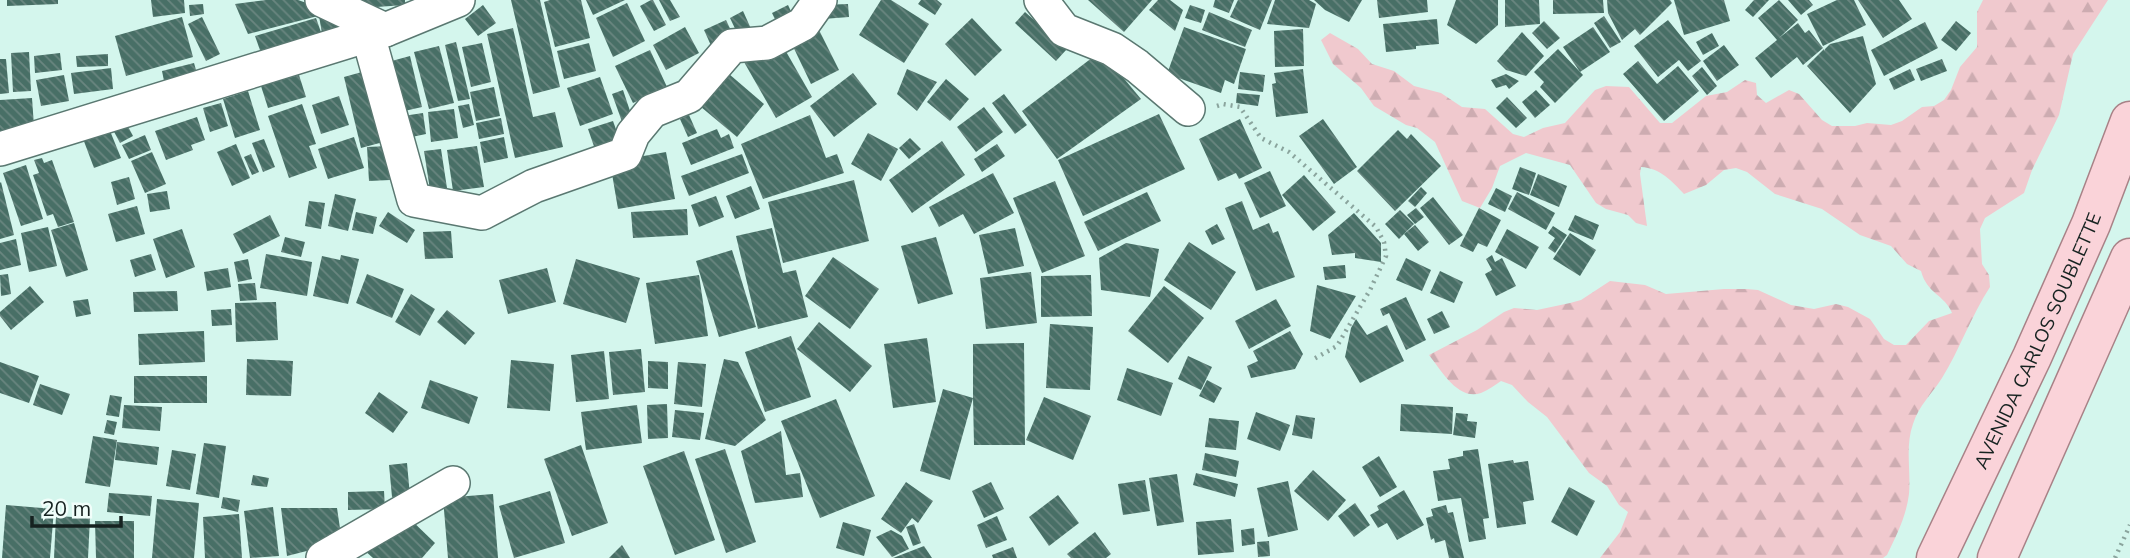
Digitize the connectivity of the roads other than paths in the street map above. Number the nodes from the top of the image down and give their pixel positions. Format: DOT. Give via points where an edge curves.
graph roads {
  1 [pos="322,0"];
  2 [pos="458,0"];
  3 [pos="820,0"];
  4 [pos="1041,0"];
  5 [pos="377,33"];
  6 [pos="1188,109"];
  7 [pos="2130,121"];
  8 [pos="0,149"];
  9 [pos="2130,258"];
  10 [pos="453,483"];
  11 [pos="323,558"];
  12 [pos="1936,558"];
  13 [pos="1997,558"];
  1 -- 5 [label="street"];
  2 -- 5 [label="street"];
  3 -- 5 [label="street" via="803,24 767,43 732,46 689,96 652,111 633,134 625,154 534,186 482,213 414,200"];
  4 -- 6 [label="street" via="1064,30 1112,49"];
  5 -- 8 [label="street"];
  7 -- 12 [label="main road, AVENIDA CARLOS SOUBLETTE" via="2032,357"];
  9 -- 13 [label="main road"];
  10 -- 11 [label="street"];
}
